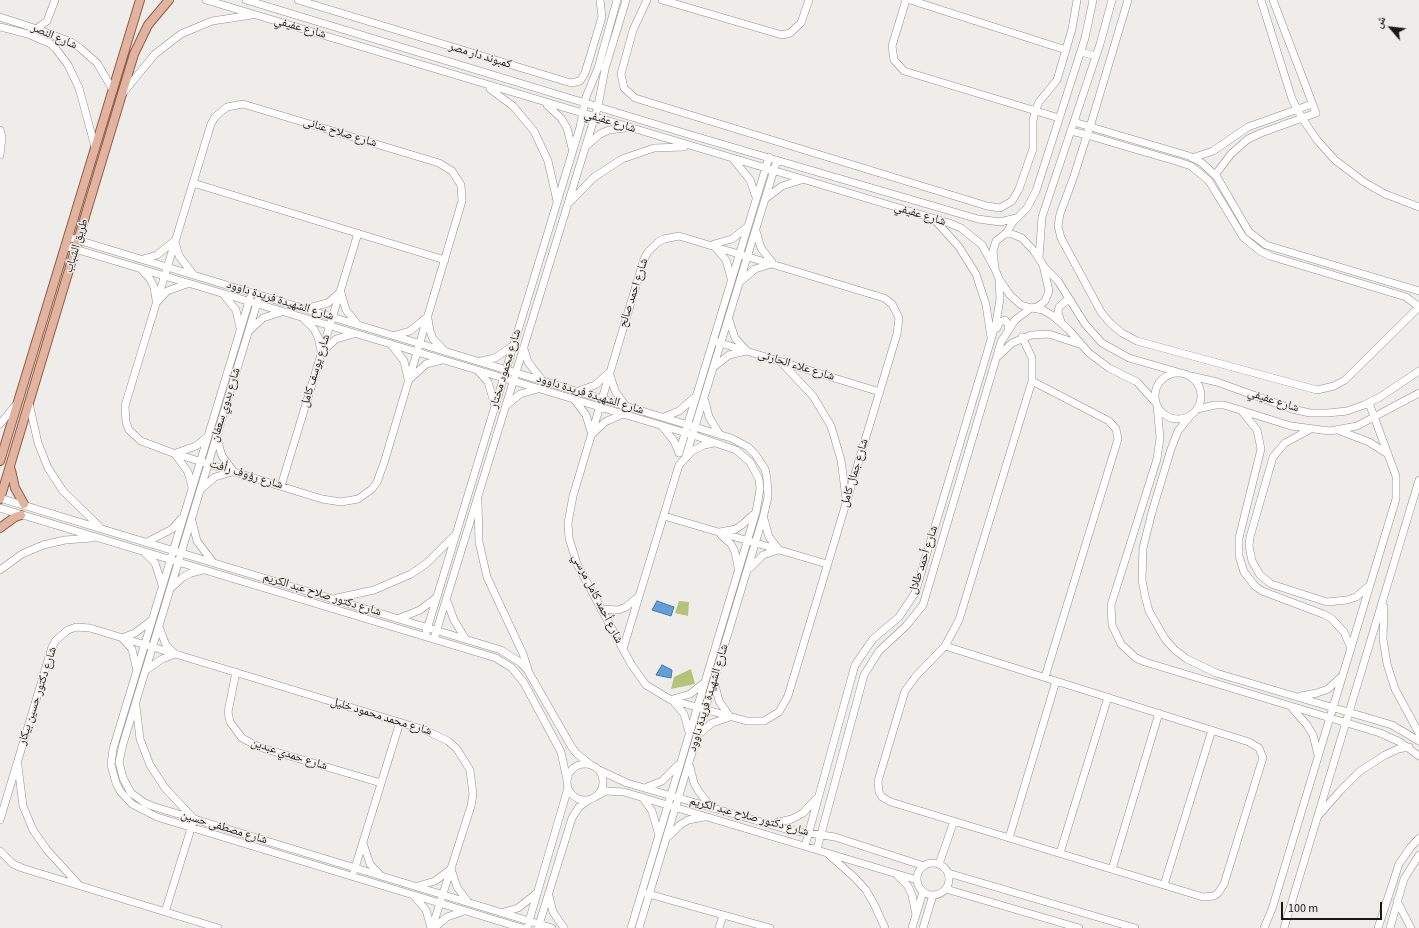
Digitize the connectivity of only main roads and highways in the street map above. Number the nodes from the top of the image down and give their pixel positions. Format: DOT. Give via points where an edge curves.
graph roads {
  1 [pos="140,0"];
  2 [pos="169,0"];
  3 [pos="0,461"];
  4 [pos="11,464"];
  5 [pos="0,498"];
  6 [pos="24,504"];
  7 [pos="21,515"];
  8 [pos="0,528"];
  1 -- 3 [label="main road, طريق الشباب"];
  2 -- 4 [label="main road, طريق الشباب" via="143,34 134,54"];
  4 -- 5 [label="main road, طريق الشباب"];
  4 -- 6 [label="main road" via="12,480"];
  7 -- 8 [label="main road"];
}
